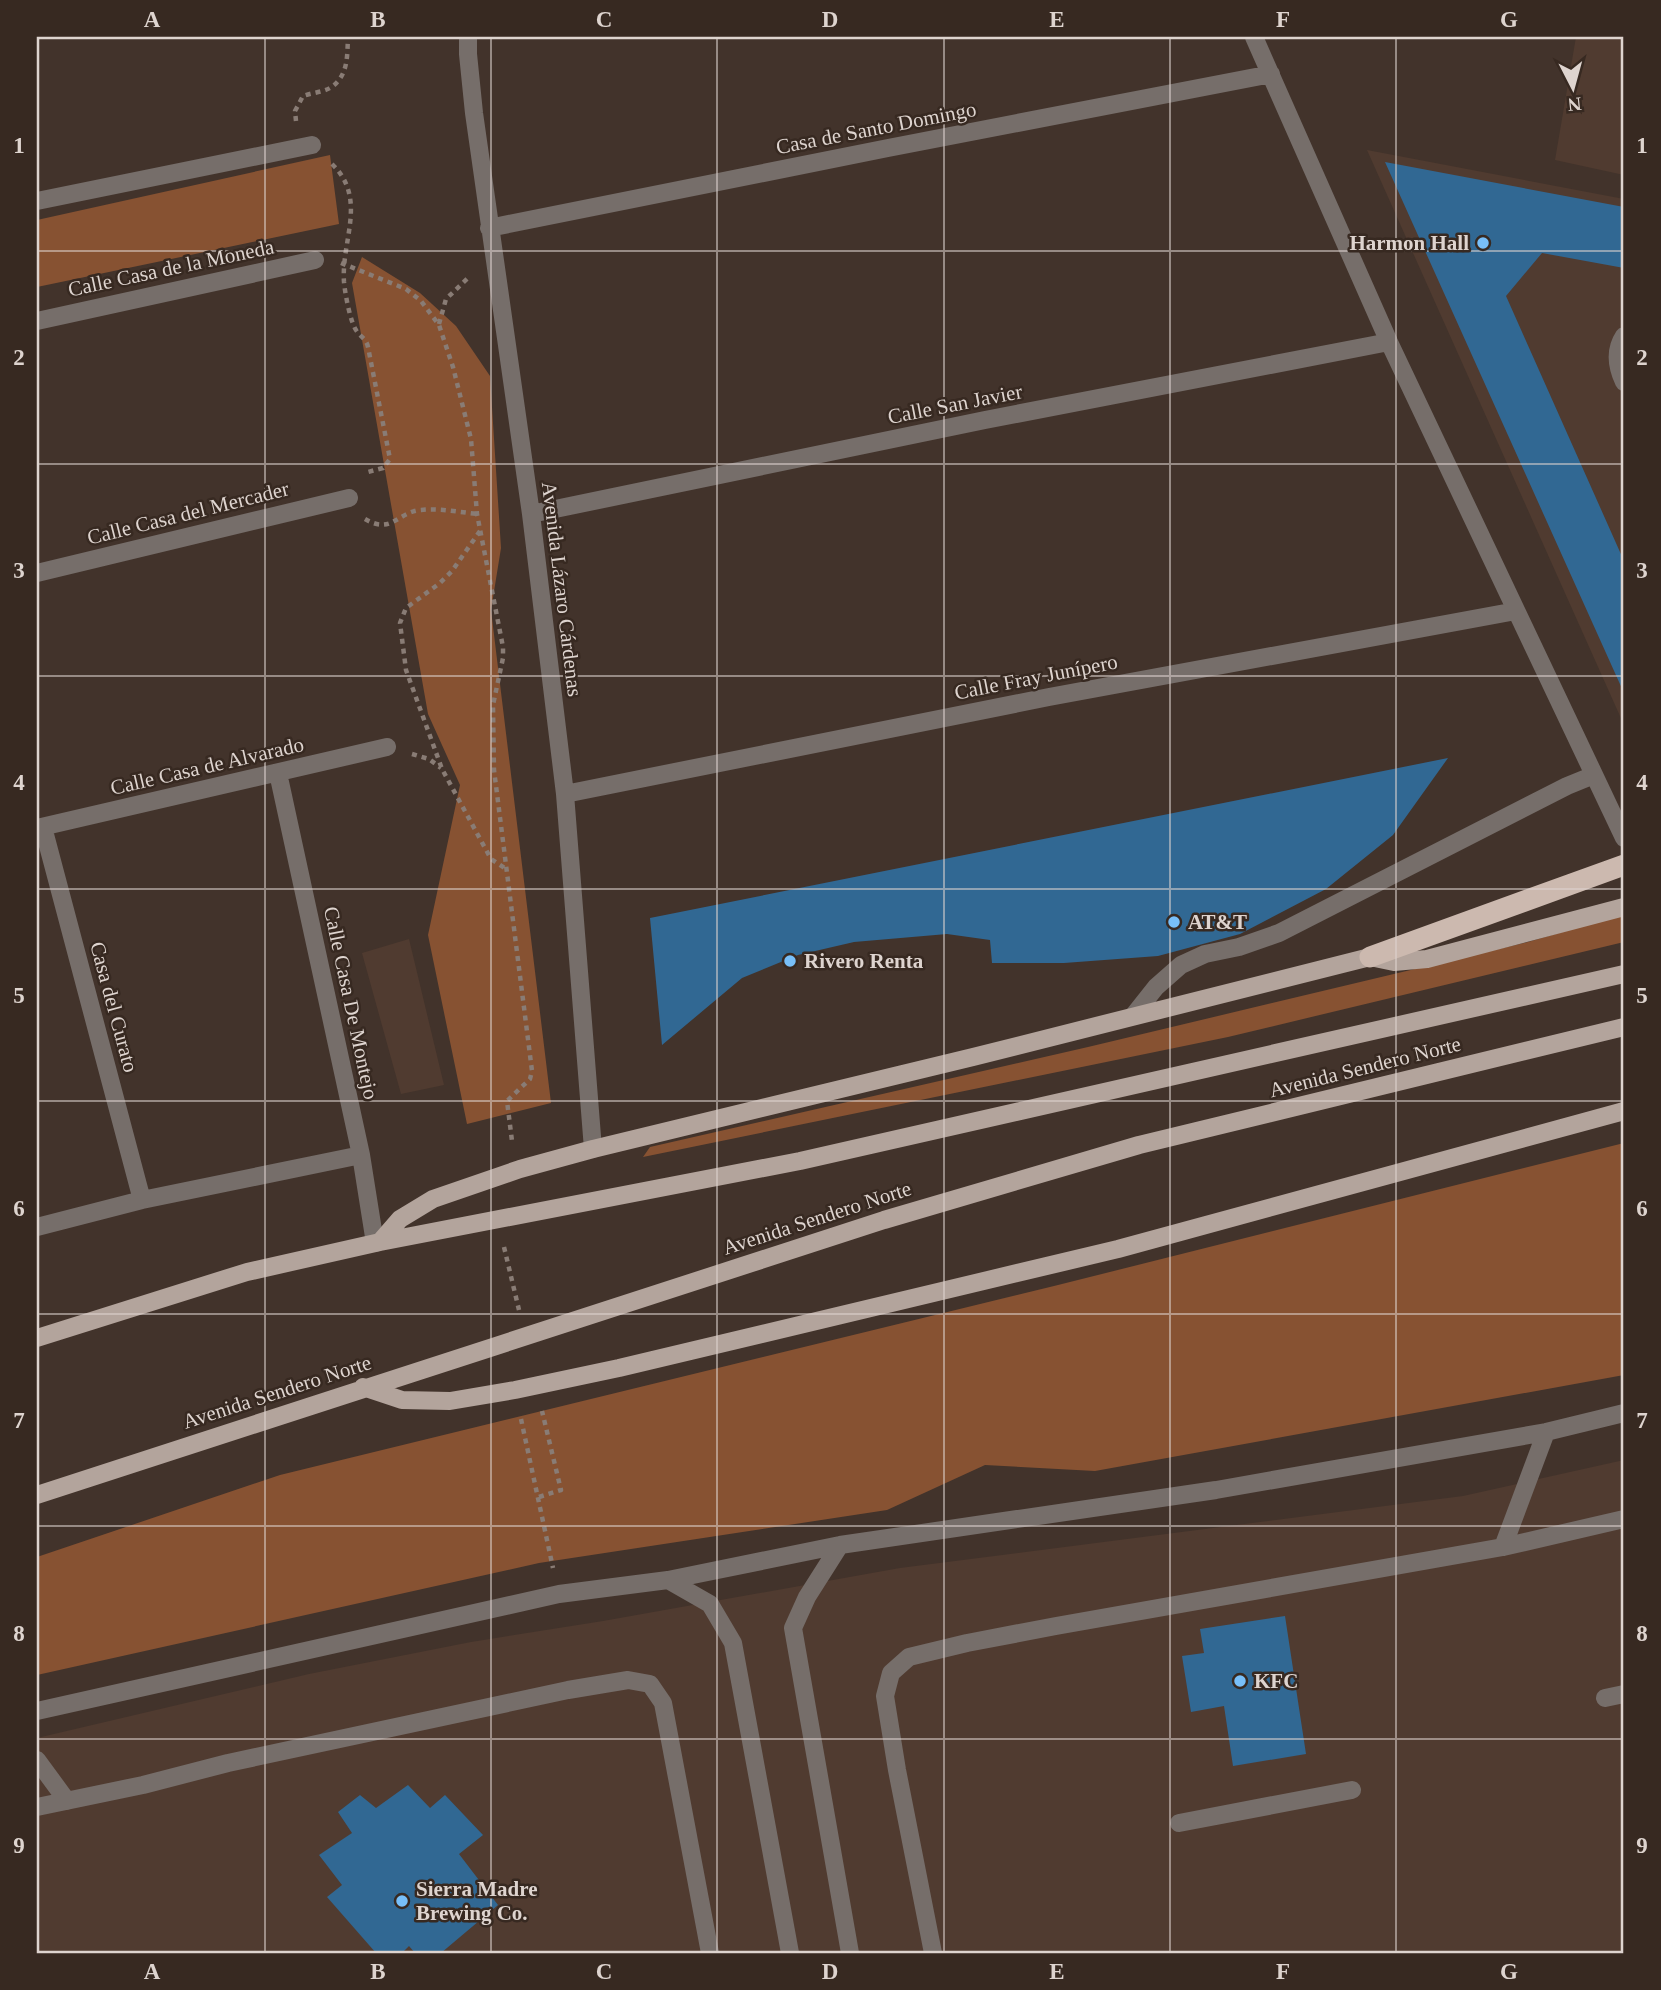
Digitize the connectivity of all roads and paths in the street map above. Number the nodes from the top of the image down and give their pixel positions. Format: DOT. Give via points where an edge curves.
graph roads {
  1 [pos="454,37"];
  2 [pos="1254,37"];
  3 [pos="468,45"];
  4 [pos="1271,74"];
  5 [pos="312,145"];
  6 [pos="37,201"];
  7 [pos="489,228"];
  8 [pos="495,258"];
  9 [pos="315,260"];
  10 [pos="37,321"];
  11 [pos="439,325"];
  12 [pos="1624,336"];
  13 [pos="1389,342"];
  14 [pos="1624,382"];
  15 [pos="349,498"];
  16 [pos="477,513"];
  17 [pos="531,514"];
  18 [pos="480,530"];
  19 [pos="37,573"];
  20 [pos="1516,611"];
  21 [pos="387,747"];
  22 [pos="278,773"];
  23 [pos="1594,775"];
  24 [pos="565,794"];
  25 [pos="40,828"];
  26 [pos="1624,838"];
  27 [pos="1624,864"];
  28 [pos="507,870"];
  29 [pos="1624,906"];
  30 [pos="1370,957"];
  31 [pos="1624,974"];
  32 [pos="1133,1016"];
  33 [pos="1624,1027"];
  34 [pos="1624,1111"];
  35 [pos="513,1146"];
  36 [pos="593,1149"];
  37 [pos="361,1155"];
  38 [pos="142,1200"];
  39 [pos="37,1227"];
  40 [pos="377,1243"];
  41 [pos="37,1338"];
  42 [pos="363,1388"];
  43 [pos="515,1390"];
  44 [pos="1624,1413"];
  45 [pos="1546,1432"];
  46 [pos="561,1490"];
  47 [pos="37,1495"];
  48 [pos="539,1497"];
  49 [pos="1624,1519"];
  50 [pos="840,1545"];
  51 [pos="1503,1547"];
  52 [pos="668,1580"];
  53 [pos="559,1594"];
  54 [pos="1624,1694"];
  55 [pos="1605,1698"];
  56 [pos="37,1711"];
  57 [pos="37,1760"];
  58 [pos="1352,1790"];
  59 [pos="67,1801"];
  60 [pos="37,1807"];
  61 [pos="1179,1823"];
  62 [pos="710,1953"];
  63 [pos="790,1953"];
  64 [pos="850,1953"];
  65 [pos="933,1953"];
  1 -- 3 [label="street"];
  2 -- 4 [label="street"];
  3 -- 7 [label="street, Avenida Lázaro Cárdenas"];
  4 -- 7 [label="street, Casa de Santo Domingo"];
  4 -- 13 [label="street"];
  5 -- 6 [label="street"];
  7 -- 8 [label="street, Avenida Lázaro Cárdenas"];
  8 -- 11 [label="path" via="446,299"];
  8 -- 17 [label="street, Avenida Lázaro Cárdenas"];
  9 -- 10 [label="street, Calle Casa de la Moneda"];
  11 -- 15 [label="path" via="406,289 345,264 347,296 356,330 368,347 390,459 383,468 352,477"];
  11 -- 16 [label="path" via="471,439"];
  12 -- 14 [label="street" via="1617,367"];
  13 -- 17 [label="street, Calle San Javier"];
  13 -- 20 [label="street"];
  15 -- 16 [label="path" via="376,526 421,510"];
  15 -- 19 [label="street, Calle Casa del Mercader"];
  16 -- 18 [label="path"];
  17 -- 24 [label="street, Avenida Lázaro Cárdenas"];
  18 -- 28 [label="path" via="503,647 493,705 494,770"];
  18 -- 28 [label="path" via="452,571 406,608 400,623 406,670 442,769 491,859"];
  20 -- 23 [label="street"];
  20 -- 24 [label="street, Calle Fray Junípero" via="1049,697"];
  21 -- 22 [label="street, Calle Casa de Alvarado"];
  22 -- 25 [label="street, Calle Casa de Alvarado"];
  22 -- 37 [label="street, Calle Casa De Montejo"];
  23 -- 26 [label="street"];
  23 -- 32 [label="street" via="1279,933 1181,965"];
  24 -- 36 [label="street, Avenida Lázaro Cárdenas"];
  25 -- 38 [label="street, Casa del Curato"];
  27 -- 30 [label="highway"];
  28 -- 35 [label="path" via="533,1071 507,1101"];
  29 -- 30 [label="main road" via="1427,959 1394,962"];
  30 -- 32 [label="main road"];
  31 -- 40 [label="main road, Avenida Sendero Norte" via="800,1161"];
  32 -- 36 [label="main road"];
  33 -- 42 [label="main road, Avenida Sendero Norte" via="1139,1145 884,1220"];
  34 -- 43 [label="main road" via="1118,1249"];
  36 -- 40 [label="main road" via="433,1199 400,1219"];
  37 -- 38 [label="street"];
  37 -- 40 [label="street, Calle Casa De Montejo"];
  38 -- 39 [label="street"];
  40 -- 41 [label="main road, Avenida Sendero Norte" via="247,1272"];
  42 -- 43 [label="main road" via="402,1400 438,1401"];
  42 -- 47 [label="main road, Avenida Sendero Norte"];
  43 -- 48 [label="path"];
  44 -- 45 [label="street"];
  45 -- 50 [label="street" via="1216,1490"];
  45 -- 51 [label="street"];
  46 -- 48 [label="path"];
  48 -- 53 [label="path"];
  49 -- 51 [label="street"];
  50 -- 52 [label="street"];
  50 -- 64 [label="street" via="793,1628"];
  51 -- 65 [label="street" via="1056,1626 909,1657 891,1674 885,1696"];
  52 -- 53 [label="street"];
  52 -- 63 [label="street" via="710,1604 733,1643"];
  53 -- 56 [label="street"];
  54 -- 55 [label="street"];
  57 -- 59 [label="street"];
  58 -- 61 [label="street"];
  59 -- 60 [label="street"];
  59 -- 62 [label="street" via="568,1690 628,1680 650,1684 663,1703"];
}
